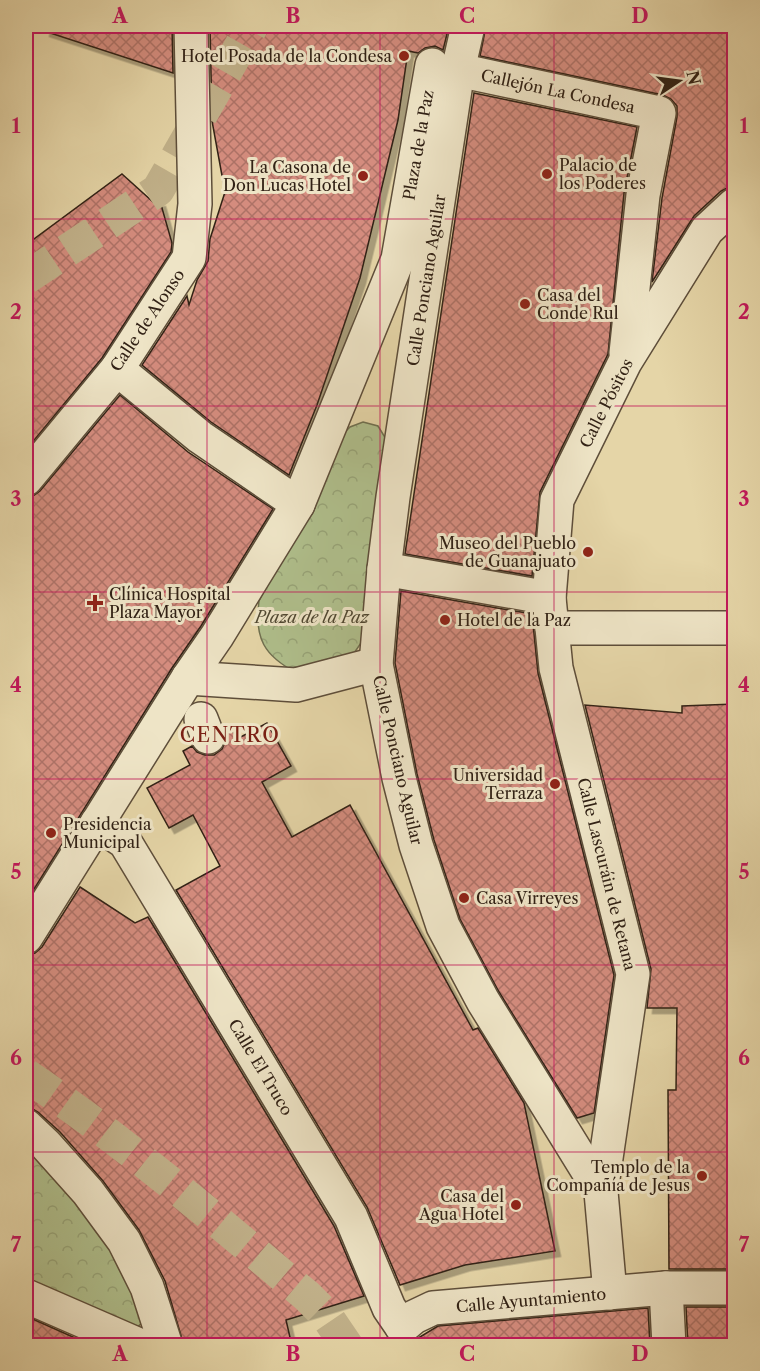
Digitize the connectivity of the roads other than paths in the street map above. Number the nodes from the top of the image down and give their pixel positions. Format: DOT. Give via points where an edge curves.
graph roads {
  1 [pos="191,26"];
  2 [pos="468,26"];
  3 [pos="445,68"];
  4 [pos="735,205"];
  5 [pos="625,362"];
  6 [pos="117,369"];
  7 [pos="26,479"];
  8 [pos="298,504"];
  9 [pos="384,569"];
  10 [pos="551,613"];
  11 [pos="735,628"];
  12 [pos="376,664"];
  13 [pos="189,678"];
  14 [pos="97,823"];
  15 [pos="26,938"];
  16 [pos="26,1126"];
  17 [pos="601,1192"];
  18 [pos="666,1288"];
  19 [pos="735,1288"];
  20 [pos="610,1293"];
  21 [pos="26,1296"];
  22 [pos="400,1336"];
  23 [pos="141,1346"];
  24 [pos="166,1346"];
  25 [pos="669,1346"];
  1 -- 6 [label="street, Calle de Alonso" via="195,204 189,258"];
  2 -- 3 [label="street"];
  3 -- 5 [label="street, Callejón La Condesa" via="659,113 643,195"];
  3 -- 8 [label="street, Plaza de la Paz" via="398,259"];
  3 -- 9 [label="street, Calle Ponciano Aguilar"];
  4 -- 5 [label="street, Calle Pósitos" via="707,230"];
  5 -- 10 [label="street, Calle Pósitos" via="557,500"];
  6 -- 7 [label="street, Calle de Alonso"];
  6 -- 8 [label="street" via="200,437"];
  8 -- 13 [label="street, Plaza de la Paz"];
  9 -- 10 [label="street"];
  9 -- 12 [label="street, Calle Ponciano Aguilar"];
  10 -- 11 [label="street"];
  10 -- 17 [label="street, Calle Lascuráin de Retana" via="556,668 633,974"];
  12 -- 13 [label="street" via="296,685"];
  12 -- 17 [label="street, Calle Ponciano Aguilar" via="399,778 443,926 483,1001"];
  13 -- 14 [label="street, Plaza de la Paz"];
  14 -- 15 [label="street, Plaza de la Paz"];
  14 -- 22 [label="street, Calle El Truco" via="125,842 351,1217"];
  16 -- 24 [label="street" via="88,1192 124,1240 147,1287"];
  17 -- 20 [label="street"];
  18 -- 19 [label="street, Calle Ayuntamiento"];
  18 -- 20 [label="street, Calle Ayuntamiento"];
  18 -- 25 [label="street"];
  20 -- 22 [label="street, Calle Ayuntamiento" via="433,1308 414,1317"];
  21 -- 23 [label="street"];
}
